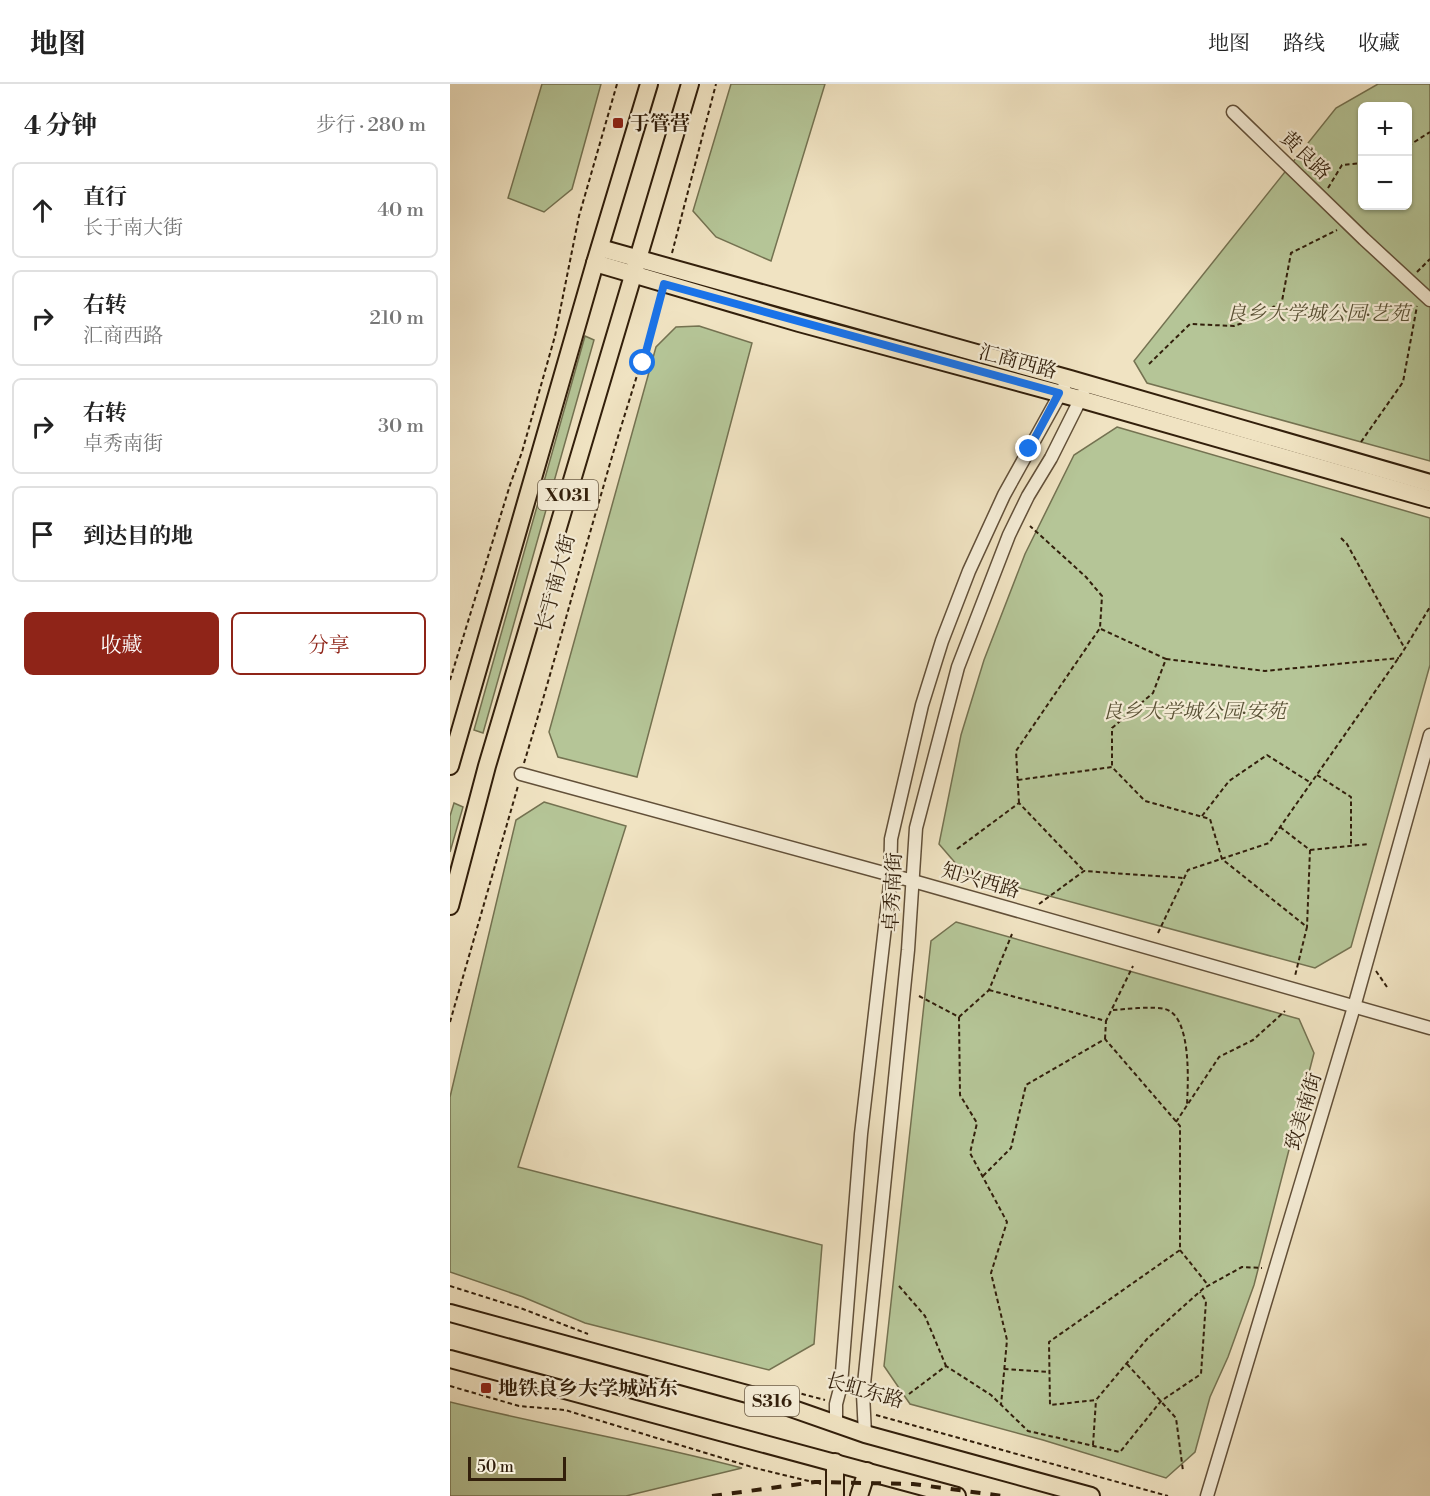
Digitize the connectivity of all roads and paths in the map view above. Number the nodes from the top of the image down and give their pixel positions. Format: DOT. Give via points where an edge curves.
graph roads {
  1 [pos="617,84"];
  2 [pos="649,84"];
  3 [pos="690,84"];
  4 [pos="716,84"];
  5 [pos="1233,112"];
  6 [pos="1430,132"];
  7 [pos="1412,143"];
  8 [pos="1358,163"];
  9 [pos="1322,198"];
  10 [pos="1349,224"];
  11 [pos="597,256"];
  12 [pos="1430,259"];
  13 [pos="636,268"];
  14 [pos="666,276"];
  15 [pos="1408,280"];
  16 [pos="1420,291"];
  17 [pos="1430,300"];
  18 [pos="1149,364"];
  19 [pos="1070,380"];
  20 [pos="1085,392"];
  21 [pos="1059,393"];
  22 [pos="1361,442"];
  23 [pos="1430,483"];
  24 [pos="1430,499"];
  25 [pos="1030,525"];
  26 [pos="1341,538"];
  27 [pos="1430,607"];
  28 [pos="1100,628"];
  29 [pos="1405,649"];
  30 [pos="1399,658"];
  31 [pos="1166,659"];
  32 [pos="450,680"];
  33 [pos="1430,735"];
  34 [pos="450,766"];
  35 [pos="1112,767"];
  36 [pos="521,774"];
  37 [pos="1317,775"];
  38 [pos="1018,780"];
  39 [pos="1311,783"];
  40 [pos="1019,803"];
  41 [pos="1202,816"];
  42 [pos="1280,826"];
  43 [pos="1369,844"];
  44 [pos="1351,846"];
  45 [pos="957,849"];
  46 [pos="1310,850"];
  47 [pos="1222,859"];
  48 [pos="1084,872"];
  49 [pos="890,875"];
  50 [pos="1184,878"];
  51 [pos="913,881"];
  52 [pos="1039,904"];
  53 [pos="450,906"];
  54 [pos="1306,927"];
  55 [pos="1158,933"];
  56 [pos="1012,934"];
  57 [pos="1133,966"];
  58 [pos="1295,976"];
  59 [pos="989,990"];
  60 [pos="919,996"];
  61 [pos="1354,1007"];
  62 [pos="1112,1010"];
  63 [pos="1285,1011"];
  64 [pos="959,1017"];
  65 [pos="1106,1021"];
  66 [pos="450,1022"];
  67 [pos="1430,1028"];
  68 [pos="1105,1039"];
  69 [pos="1187,1105"];
  70 [pos="1176,1122"];
  71 [pos="983,1176"];
  72 [pos="1180,1250"];
  73 [pos="1263,1268"];
  74 [pos="450,1286"];
  75 [pos="1208,1286"];
  76 [pos="899,1287"];
  77 [pos="1200,1292"];
  78 [pos="450,1313"];
  79 [pos="597,1336"];
  80 [pos="450,1359"];
  81 [pos="1126,1363"];
  82 [pos="946,1366"];
  83 [pos="1004,1369"];
  84 [pos="1049,1372"];
  85 [pos="450,1386"];
  86 [pos="785,1389"];
  87 [pos="909,1394"];
  88 [pos="1096,1400"];
  89 [pos="1161,1401"];
  90 [pos="836,1404"];
  91 [pos="1001,1405"];
  92 [pos="862,1411"];
  93 [pos="836,1424"];
  94 [pos="865,1434"];
  95 [pos="1093,1445"];
  96 [pos="835,1462"];
  97 [pos="867,1471"];
  98 [pos="1183,1471"];
  99 [pos="835,1492"];
  100 [pos="859,1496"];
  101 [pos="957,1496"];
  102 [pos="1091,1496"];
  103 [pos="1168,1496"];
  104 [pos="1207,1496"];
  1 -- 32 [label="path" via="579,216 555,336"];
  2 -- 11 [label="main road, X031"];
  3 -- 13 [label="main road, 长于南大街 / X031"];
  4 -- 14 [label="path, 长于南大街"];
  5 -- 9 [label="street, 黄良路"];
  6 -- 7 [label="path"];
  8 -- 9 [label="path" via="1342,165"];
  9 -- 10 [label="street, 黄良路"];
  10 -- 15 [label="street, 黄良路"];
  10 -- 18 [label="path" via="1291,253 1282,301 1259,317 1234,326 1190,324"];
  11 -- 13 [label="main road, 汇商西路"];
  11 -- 34 [label="main road, X031"];
  12 -- 15 [label="path"];
  13 -- 14 [label="main road, 汇商西路"];
  13 -- 53 [label="main road, 长于南大街 / X031" via="491,754"];
  14 -- 19 [label="main road, 汇商西路"];
  14 -- 21 [label="main road, 汇商西路"];
  14 -- 36 [label="path, 长于南大街"];
  15 -- 16 [label="street, 黄良路"];
  16 -- 17 [label="street, 黄良路"];
  16 -- 22 [label="path" via="1403,382"];
  19 -- 20 [label="main road, 汇商西路"];
  19 -- 21 [label="street, 卓秀南街"];
  20 -- 21 [label="main road, 汇商西路"];
  20 -- 23 [label="main road, 汇商西路"];
  20 -- 24 [label="main road, 汇商西路"];
  20 -- 51 [label="street, 卓秀南街" via="1009,535 958,667 916,828"];
  21 -- 49 [label="street, 卓秀南街" via="1004,495 942,641 922,705 891,839"];
  25 -- 28 [label="path" via="1102,596"];
  26 -- 29 [label="path"];
  27 -- 29 [label="path"];
  28 -- 31 [label="path"];
  28 -- 38 [label="path" via="1016,751"];
  29 -- 30 [label="path"];
  30 -- 31 [label="path" via="1265,671"];
  30 -- 37 [label="path"];
  31 -- 35 [label="path" via="1154,693 1112,728"];
  33 -- 61 [label="street, 致美南街"];
  35 -- 38 [label="path"];
  35 -- 41 [label="path" via="1145,801"];
  36 -- 49 [label="street, 知兴西路"];
  36 -- 66 [label="path, 长于南大街"];
  37 -- 39 [label="path"];
  37 -- 44 [label="path" via="1351,797"];
  38 -- 40 [label="path"];
  39 -- 41 [label="path" via="1267,755 1229,781"];
  39 -- 42 [label="path"];
  40 -- 45 [label="path"];
  40 -- 48 [label="path"];
  41 -- 47 [label="path" via="1209,819"];
  42 -- 46 [label="path"];
  42 -- 47 [label="path" via="1269,843"];
  43 -- 44 [label="path"];
  44 -- 46 [label="path"];
  46 -- 54 [label="path"];
  47 -- 50 [label="path" via="1188,870"];
  47 -- 54 [label="path"];
  48 -- 50 [label="path"];
  48 -- 52 [label="path"];
  49 -- 51 [label="street, 知兴西路"];
  49 -- 90 [label="street, 卓秀南街" via="861,1134 841,1385"];
  50 -- 55 [label="path"];
  51 -- 61 [label="street, 知兴西路"];
  51 -- 92 [label="street, 卓秀南街"];
  54 -- 58 [label="path"];
  56 -- 59 [label="path"];
  57 -- 62 [label="path"];
  59 -- 64 [label="path"];
  59 -- 65 [label="path"];
  60 -- 64 [label="path"];
  61 -- 67 [label="street, 知兴西路"];
  61 -- 104 [label="street, 致美南街"];
  62 -- 65 [label="path"];
  62 -- 69 [label="path" via="1166,1009 1177,1018 1188,1053"];
  63 -- 69 [label="path" via="1253,1040 1219,1057"];
  64 -- 71 [label="path" via="960,1095 977,1123 970,1153"];
  65 -- 68 [label="path"];
  68 -- 70 [label="path"];
  68 -- 71 [label="path" via="1026,1085 1011,1148"];
  69 -- 70 [label="path"];
  70 -- 72 [label="path"];
  71 -- 83 [label="path" via="1007,1222 991,1273 1007,1340"];
  72 -- 75 [label="path"];
  72 -- 84 [label="path" via="1049,1342"];
  73 -- 75 [label="path" via="1242,1267"];
  74 -- 79 [label="path"];
  75 -- 77 [label="path"];
  76 -- 82 [label="path" via="925,1316"];
  77 -- 81 [label="path"];
  77 -- 89 [label="path" via="1206,1301 1201,1374"];
  78 -- 93 [label="main road, 长虹东路 / S316" via="771,1401"];
  80 -- 96 [label="main road, S316"];
  81 -- 88 [label="path"];
  81 -- 89 [label="path"];
  82 -- 87 [label="path"];
  82 -- 91 [label="path"];
  83 -- 84 [label="path"];
  83 -- 91 [label="path"];
  84 -- 88 [label="path" via="1050,1405"];
  85 -- 99 [label="path" via="519,1406 565,1410"];
  86 -- 90 [label="path, 长虹东路"];
  88 -- 95 [label="path"];
  89 -- 95 [label="path" via="1120,1452"];
  89 -- 98 [label="path" via="1176,1418"];
  90 -- 93 [label="street, 卓秀南街"];
  91 -- 95 [label="path" via="1028,1431"];
  92 -- 94 [label="street, 卓秀南街"];
  92 -- 103 [label="path, 长虹东路"];
  93 -- 94 [label="main road, 长虹东路 / S316"];
  94 -- 102 [label="main road, 长虹东路 / S316"];
  96 -- 97 [label="main road, S316"];
  96 -- 99 [label="main road"];
  97 -- 100 [label="main road"];
  97 -- 101 [label="main road, S316"];
}
